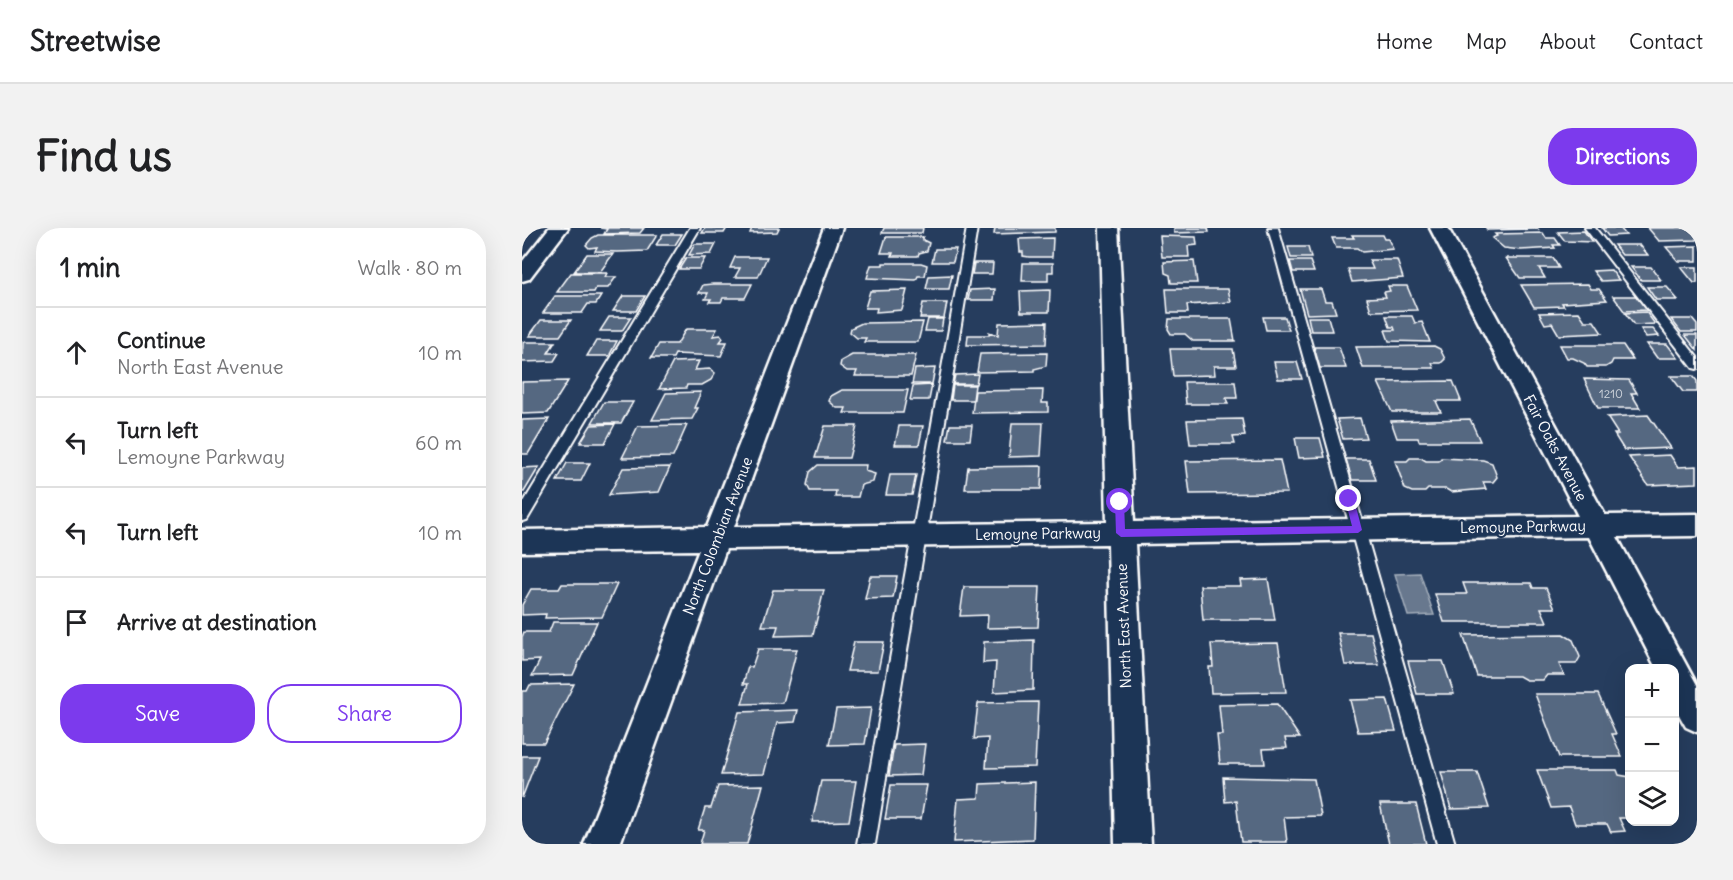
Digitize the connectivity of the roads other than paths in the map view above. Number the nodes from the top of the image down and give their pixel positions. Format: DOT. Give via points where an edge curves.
graph roads {
  1 [pos="559,228"];
  2 [pos="695,228"];
  3 [pos="833,228"];
  4 [pos="972,228"];
  5 [pos="1109,228"];
  6 [pos="1273,228"];
  7 [pos="1439,228"];
  8 [pos="1590,228"];
  9 [pos="522,275"];
  10 [pos="1697,365"];
  11 [pos="522,516"];
  12 [pos="1697,525"];
  13 [pos="1596,526"];
  14 [pos="1358,530"];
  15 [pos="1121,533"];
  16 [pos="919,536"];
  17 [pos="717,539"];
  18 [pos="522,542"];
  19 [pos="1669,664"];
  20 [pos="1679,683"];
  21 [pos="1697,716"];
  22 [pos="602,844"];
  23 [pos="866,844"];
  24 [pos="1133,844"];
  25 [pos="1446,844"];
  1 -- 9 [label="street"];
  2 -- 11 [label="lane"];
  3 -- 17 [label="street, North Colombian Avenue"];
  4 -- 16 [label="lane"];
  5 -- 15 [label="street, North East Avenue"];
  6 -- 14 [label="lane"];
  7 -- 13 [label="street, Fair Oaks Avenue"];
  8 -- 10 [label="lane"];
  12 -- 13 [label="street, Lemoyne Parkway"];
  13 -- 14 [label="street, Lemoyne Parkway"];
  13 -- 19 [label="street, Fair Oaks Avenue"];
  14 -- 15 [label="street, Lemoyne Parkway"];
  14 -- 25 [label="lane"];
  15 -- 16 [label="street, Lemoyne Parkway"];
  15 -- 24 [label="street, North East Avenue"];
  16 -- 17 [label="street, Lemoyne Parkway"];
  16 -- 23 [label="lane"];
  17 -- 18 [label="street, Lemoyne Parkway"];
  17 -- 22 [label="street, North Colombian Avenue"];
  20 -- 21 [label="street"];
}
